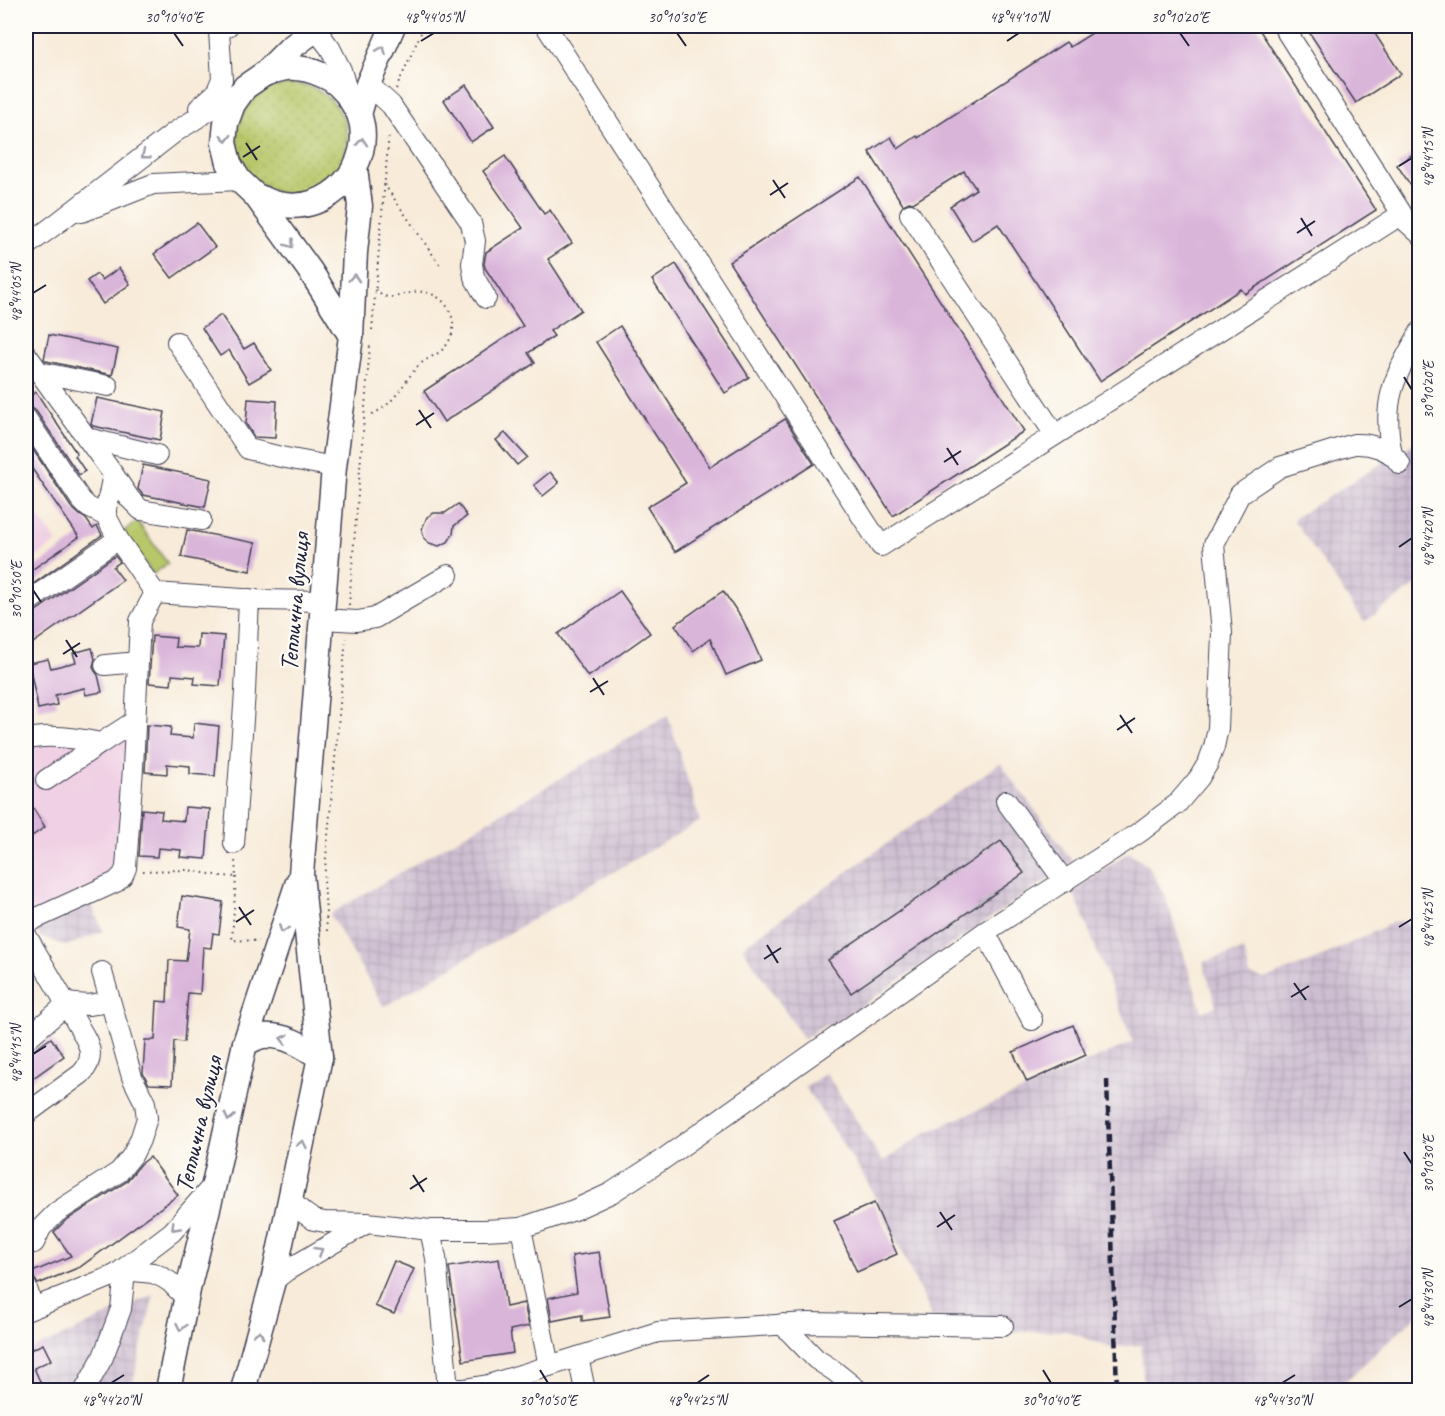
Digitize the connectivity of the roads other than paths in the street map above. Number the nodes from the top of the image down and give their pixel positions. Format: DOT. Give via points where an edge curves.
graph roads {
  1 [pos="228,26"];
  2 [pos="316,26"];
  3 [pos="393,26"];
  4 [pos="546,26"];
  5 [pos="1284,26"];
  6 [pos="255,81"];
  7 [pos="358,97"];
  8 [pos="175,132"];
  9 [pos="355,168"];
  10 [pos="248,188"];
  11 [pos="910,214"];
  12 [pos="1399,215"];
  13 [pos="60,221"];
  14 [pos="1419,234"];
  15 [pos="26,246"];
  16 [pos="486,297"];
  17 [pos="1419,332"];
  18 [pos="351,336"];
  19 [pos="177,342"];
  20 [pos="26,354"];
  21 [pos="39,372"];
  22 [pos="108,386"];
  23 [pos="26,418"];
  24 [pos="1055,435"];
  25 [pos="87,438"];
  26 [pos="157,455"];
  27 [pos="334,467"];
  28 [pos="113,474"];
  29 [pos="106,516"];
  30 [pos="201,520"];
  31 [pos="118,539"];
  32 [pos="448,575"];
  33 [pos="155,593"];
  34 [pos="249,599"];
  35 [pos="26,603"];
  36 [pos="322,610"];
  37 [pos="138,662"];
  38 [pos="105,665"];
  39 [pos="135,721"];
  40 [pos="26,740"];
  41 [pos="101,743"];
  42 [pos="46,780"];
  43 [pos="1006,801"];
  44 [pos="234,844"];
  45 [pos="301,874"];
  46 [pos="1065,882"];
  47 [pos="26,923"];
  48 [pos="985,932"];
  49 [pos="26,935"];
  50 [pos="102,972"];
  51 [pos="110,1002"];
  52 [pos="66,1003"];
  53 [pos="1032,1020"];
  54 [pos="26,1039"];
  55 [pos="245,1043"];
  56 [pos="320,1057"];
  57 [pos="26,1114"];
  58 [pos="214,1184"];
  59 [pos="291,1201"];
  60 [pos="367,1223"];
  61 [pos="521,1228"];
  62 [pos="430,1230"];
  63 [pos="34,1243"];
  64 [pos="120,1274"];
  65 [pos="273,1281"];
  66 [pos="26,1287"];
  67 [pos="186,1298"];
  68 [pos="29,1309"];
  69 [pos="782,1324"];
  70 [pos="1003,1326"];
  71 [pos="578,1357"];
  72 [pos="549,1366"];
  73 [pos="85,1390"];
  74 [pos="168,1390"];
  75 [pos="243,1390"];
  76 [pos="447,1390"];
  77 [pos="585,1390"];
  78 [pos="858,1390"];
  1 -- 8 [label="street" via="219,31 222,79 216,93"];
  2 -- 6 [label="main road"];
  2 -- 7 [label="street"];
  7 -- 3 [label="main road, one-way"];
  4 -- 24 [label="street" via="881,546"];
  5 -- 12 [label="street" via="1402,213"];
  6 -- 7 [label="main road" via="286,68 309,69 331,78"];
  6 -- 8 [label="street"];
  6 -- 10 [label="main road, one-way" via="233,104 224,143 229,163"];
  9 -- 7 [label="main road, one-way" via="363,133"];
  7 -- 16 [label="street" via="391,105 471,223 474,277"];
  8 -- 13 [label="street, one-way"];
  9 -- 10 [label="main road" via="341,187 322,200 300,206 278,204"];
  18 -- 9 [label="main road, Теплична вулиця, one-way" via="360,206"];
  10 -- 13 [label="street" via="153,184"];
  10 -- 18 [label="main road, one-way" via="311,272"];
  11 -- 24 [label="street"];
  12 -- 14 [label="street"];
  12 -- 24 [label="street"];
  13 -- 15 [label="street"];
  17 -- 46 [label="street" via="1391,390 1387,424 1396,459 1362,443 1342,447 1280,467 1240,494 1214,544 1222,633 1218,728 1208,763 1177,804"];
  18 -- 27 [label="main road, Теплична вулиця"];
  19 -- 27 [label="street" via="248,450"];
  20 -- 21 [label="street"];
  21 -- 22 [label="street"];
  21 -- 25 [label="street"];
  23 -- 29 [label="street" via="81,500"];
  25 -- 26 [label="street"];
  25 -- 28 [label="street"];
  27 -- 36 [label="main road, Теплична вулиця"];
  28 -- 29 [label="street"];
  28 -- 30 [label="street" via="141,510"];
  29 -- 31 [label="street"];
  31 -- 33 [label="street"];
  31 -- 35 [label="street"];
  32 -- 36 [label="street" via="381,616 347,621"];
  33 -- 34 [label="street"];
  33 -- 37 [label="street" via="140,621"];
  34 -- 36 [label="street"];
  34 -- 44 [label="street"];
  36 -- 45 [label="main road, Теплична вулиця"];
  37 -- 38 [label="street"];
  37 -- 39 [label="street"];
  39 -- 41 [label="street"];
  39 -- 47 [label="street" via="123,875 116,882"];
  40 -- 41 [label="street" via="72,738"];
  41 -- 42 [label="street"];
  43 -- 46 [label="street"];
  45 -- 55 [label="main road, Теплична вулиця, one-way"];
  45 -- 56 [label="main road, Теплична вулиця"];
  46 -- 48 [label="street"];
  48 -- 53 [label="street"];
  48 -- 61 [label="street" via="611,1193"];
  49 -- 52 [label="street"];
  50 -- 51 [label="street"];
  51 -- 52 [label="street"];
  51 -- 63 [label="street" via="147,1118 132,1156 119,1172 57,1212 41,1228"];
  52 -- 54 [label="street"];
  52 -- 57 [label="street" via="88,1045 89,1061 81,1074"];
  56 -- 55 [label="main road, one-way" via="282,1037 262,1036"];
  55 -- 58 [label="main road, Теплична вулиця, one-way"];
  59 -- 56 [label="main road, Теплична вулиця, one-way"];
  58 -- 64 [label="street, one-way" via="172,1232"];
  58 -- 67 [label="main road, Теплична вулиця"];
  59 -- 60 [label="street" via="314,1220"];
  59 -- 65 [label="main road, Теплична вулиця"];
  60 -- 62 [label="street"];
  65 -- 60 [label="street, one-way"];
  61 -- 62 [label="street"];
  61 -- 72 [label="street"];
  62 -- 76 [label="street" via="436,1258"];
  64 -- 67 [label="street" via="144,1271 162,1277"];
  64 -- 68 [label="street"];
  64 -- 73 [label="street" via="122,1309"];
  75 -- 65 [label="main road, Теплична вулиця, one-way"];
  66 -- 68 [label="street"];
  67 -- 74 [label="main road, Теплична вулиця, one-way"];
  69 -- 70 [label="street"];
  69 -- 71 [label="street" via="658,1332"];
  69 -- 78 [label="street" via="816,1359"];
  71 -- 72 [label="street"];
  71 -- 77 [label="street"];
  72 -- 76 [label="street" via="488,1385"];
}
